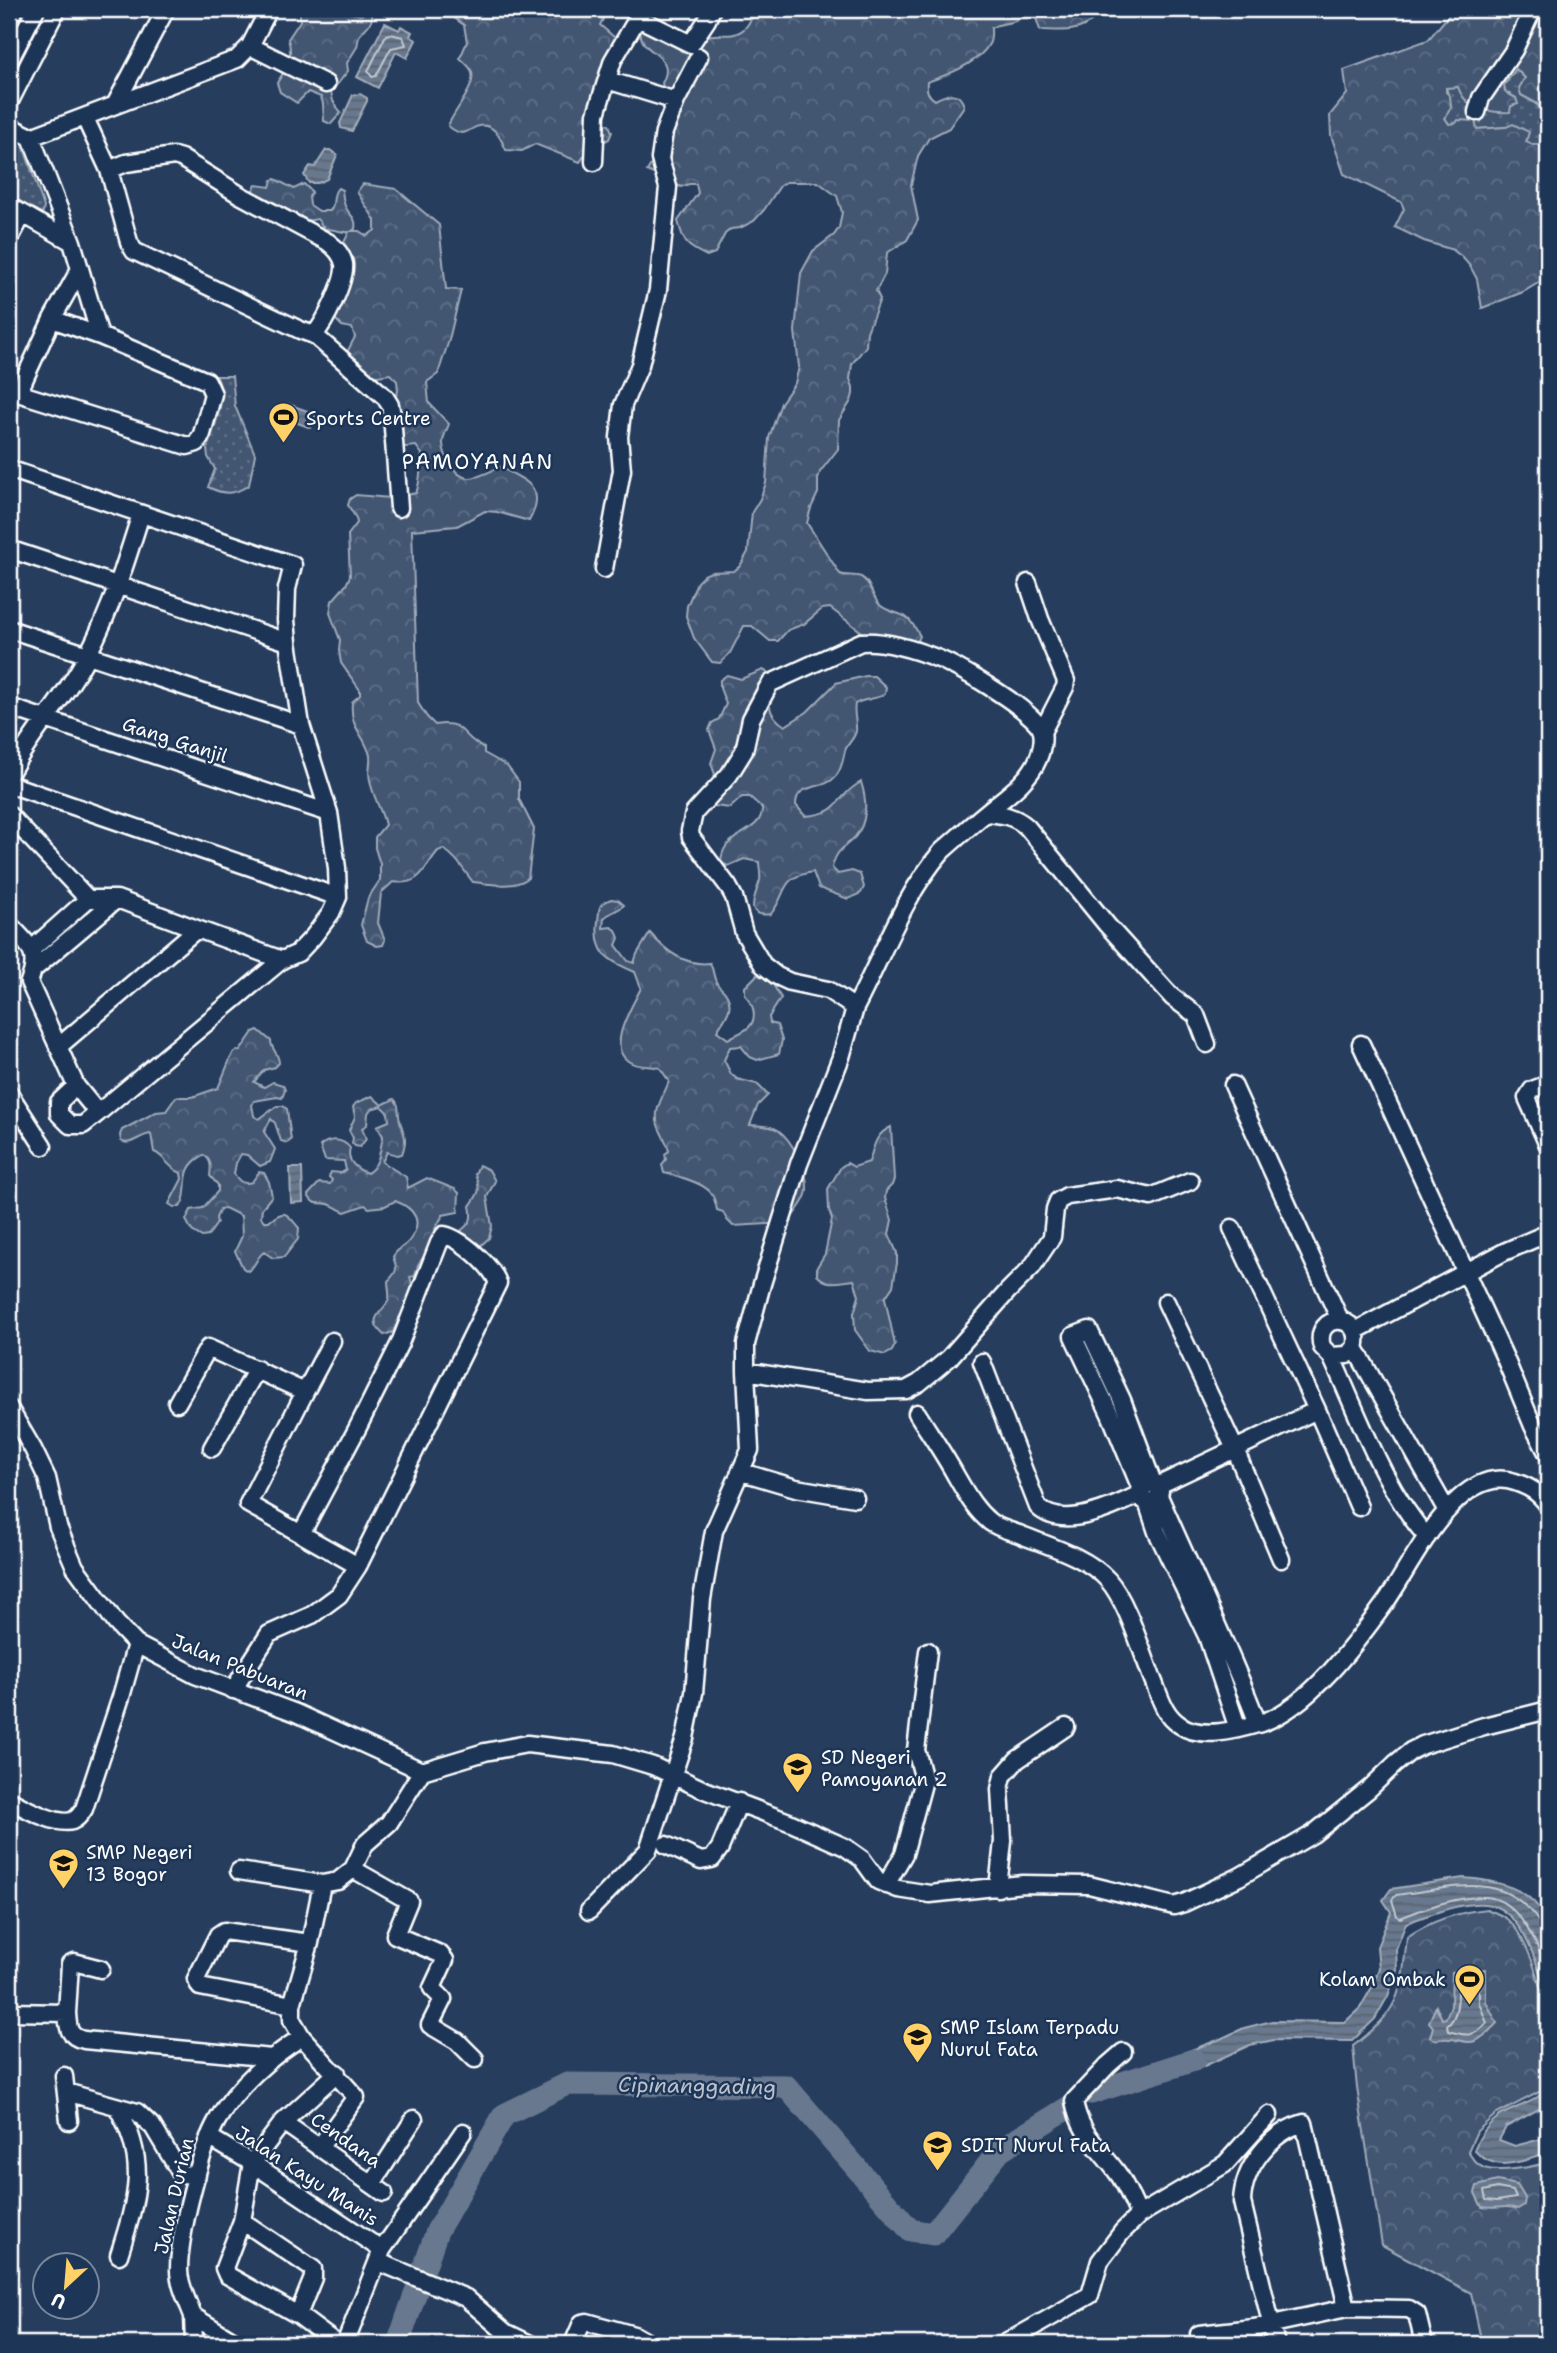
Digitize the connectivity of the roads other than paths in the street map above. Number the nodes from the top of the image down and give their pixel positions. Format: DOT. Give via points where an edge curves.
graph roads {
  1 [pos="36,9"];
  2 [pos="57,9"];
  3 [pos="166,9"];
  4 [pos="269,9"];
  5 [pos="712,9"];
  6 [pos="1532,9"];
  7 [pos="641,13"];
  8 [pos="250,46"];
  9 [pos="699,57"];
  10 [pos="9,61"];
  11 [pos="607,80"];
  12 [pos="326,84"];
  13 [pos="677,101"];
  14 [pos="9,103"];
  15 [pos="115,105"];
  16 [pos="1477,112"];
  17 [pos="85,118"];
  18 [pos="9,126"];
  19 [pos="30,136"];
  20 [pos="594,162"];
  21 [pos="109,170"];
  22 [pos="16,210"];
  23 [pos="9,240"];
  24 [pos="72,242"];
  25 [pos="80,269"];
  26 [pos="52,320"];
  27 [pos="314,335"];
  28 [pos="100,336"];
  29 [pos="13,391"];
  30 [pos="9,468"];
  31 [pos="399,508"];
  32 [pos="141,514"];
  33 [pos="9,549"];
  34 [pos="604,569"];
  35 [pos="1028,583"];
  36 [pos="118,585"];
  37 [pos="9,629"];
  38 [pos="288,642"];
  39 [pos="88,655"];
  40 [pos="9,707"];
  41 [pos="44,719"];
  42 [pos="301,725"];
  43 [pos="1042,732"];
  44 [pos="9,775"];
  45 [pos="9,784"];
  46 [pos="329,813"];
  47 [pos="986,813"];
  48 [pos="9,815"];
  49 [pos="338,897"];
  50 [pos="88,899"];
  51 [pos="117,899"];
  52 [pos="9,924"];
  53 [pos="197,929"];
  54 [pos="32,949"];
  55 [pos="282,960"];
  56 [pos="34,969"];
  57 [pos="855,1008"];
  58 [pos="1207,1044"];
  59 [pos="1362,1044"];
  60 [pos="58,1046"];
  61 [pos="1548,1084"];
  62 [pos="1233,1085"];
  63 [pos="76,1086"];
  64 [pos="9,1093"];
  65 [pos="98,1113"];
  66 [pos="1548,1144"];
  67 [pos="43,1146"];
  68 [pos="1190,1181"];
  69 [pos="1232,1228"];
  70 [pos="1548,1233"];
  71 [pos="1465,1272"];
  72 [pos="1166,1302"];
  73 [pos="1340,1320"];
  74 [pos="1355,1331"];
  75 [pos="332,1341"];
  76 [pos="1355,1348"];
  77 [pos="1331,1356"];
  78 [pos="982,1362"];
  79 [pos="257,1369"];
  80 [pos="746,1371"];
  81 [pos="1109,1391"];
  82 [pos="305,1392"];
  83 [pos="177,1403"];
  84 [pos="9,1408"];
  85 [pos="1317,1410"];
  86 [pos="917,1413"];
  87 [pos="212,1448"];
  88 [pos="1235,1449"];
  89 [pos="1548,1454"];
  90 [pos="742,1472"];
  91 [pos="1150,1492"];
  92 [pos="855,1498"];
  93 [pos="1548,1505"];
  94 [pos="1359,1507"];
  95 [pos="1447,1511"];
  96 [pos="302,1534"];
  97 [pos="1427,1537"];
  98 [pos="1281,1559"];
  99 [pos="358,1566"];
  100 [pos="1201,1606"];
  101 [pos="136,1644"];
  102 [pos="928,1651"];
  103 [pos="1238,1670"];
  104 [pos="1221,1678"];
  105 [pos="233,1690"];
  106 [pos="1548,1710"];
  107 [pos="1258,1724"];
  108 [pos="1066,1727"];
  109 [pos="1238,1729"];
  110 [pos="422,1771"];
  111 [pos="674,1775"];
  112 [pos="9,1800"];
  113 [pos="739,1802"];
  114 [pos="666,1845"];
  115 [pos="353,1869"];
  116 [pos="239,1871"];
  117 [pos="330,1883"];
  118 [pos="886,1885"];
  119 [pos="998,1888"];
  120 [pos="589,1911"];
  121 [pos="310,1944"];
  122 [pos="100,1969"];
  123 [pos="9,2012"];
  124 [pos="67,2013"];
  125 [pos="295,2023"];
  126 [pos="1124,2052"];
  127 [pos="272,2058"];
  128 [pos="475,2059"];
  129 [pos="337,2073"];
  130 [pos="117,2106"];
  131 [pos="1269,2115"];
  132 [pos="414,2119"];
  133 [pos="69,2121"];
  134 [pos="283,2122"];
  135 [pos="463,2132"];
  136 [pos="209,2137"];
  137 [pos="320,2148"];
  138 [pos="252,2163"];
  139 [pos="197,2175"];
  140 [pos="1139,2215"];
  141 [pos="242,2221"];
  142 [pos="119,2255"];
  143 [pos="380,2256"];
  144 [pos="1347,2308"];
  145 [pos="298,2315"];
  146 [pos="193,2316"];
  147 [pos="1271,2325"];
  148 [pos="1199,2334"];
  149 [pos="194,2344"];
  150 [pos="239,2344"];
  151 [pos="337,2344"];
  152 [pos="345,2344"];
  153 [pos="530,2344"];
  154 [pos="573,2344"];
  155 [pos="650,2344"];
  156 [pos="1004,2344"];
  157 [pos="1276,2344"];
  158 [pos="1423,2344"];
  1 -- 10 [label="street"];
  2 -- 14 [label="street"];
  3 -- 15 [label="street"];
  4 -- 8 [label="street"];
  5 -- 7 [label="street" via="691,44"];
  6 -- 16 [label="street"];
  7 -- 11 [label="street" via="613,60"];
  8 -- 12 [label="street"];
  8 -- 15 [label="street" via="227,65"];
  9 -- 13 [label="street"];
  11 -- 13 [label="street"];
  11 -- 20 [label="street" via="596,114"];
  13 -- 34 [label="street" via="664,132 660,159 667,187 657,290 640,365 624,405 622,470"];
  15 -- 17 [label="street"];
  17 -- 19 [label="street"];
  17 -- 21 [label="street"];
  18 -- 19 [label="street"];
  19 -- 24 [label="street"];
  21 -- 27 [label="street" via="134,251"];
  21 -- 27 [label="street" via="127,163 181,158 338,250 344,273"];
  22 -- 23 [label="street"];
  22 -- 24 [label="street"];
  24 -- 25 [label="street"];
  25 -- 26 [label="street"];
  25 -- 28 [label="street"];
  26 -- 28 [label="street"];
  26 -- 29 [label="street"];
  27 -- 31 [label="street" via="390,405"];
  28 -- 29 [label="street" via="207,382 213,394 198,443 187,446"];
  30 -- 32 [label="street"];
  32 -- 36 [label="street"];
  32 -- 38 [label="street" via="293,565 287,589"];
  33 -- 36 [label="street"];
  35 -- 43 [label="street" via="1066,681"];
  36 -- 38 [label="street"];
  36 -- 39 [label="street"];
  37 -- 39 [label="street"];
  38 -- 42 [label="street"];
  39 -- 41 [label="street" via="60,702"];
  39 -- 42 [label="street"];
  40 -- 41 [label="street, Gang Ganjil"];
  41 -- 44 [label="street"];
  41 -- 46 [label="street, Gang Ganjil"];
  42 -- 46 [label="street"];
  43 -- 47 [label="street" via="1038,760 1030,773"];
  43 -- 57 [label="street" via="1036,720 989,687 939,659 898,647 861,642 768,687 751,719 744,751 694,813 691,837 728,886 744,933 763,965 790,982 828,990"];
  45 -- 49 [label="street"];
  46 -- 49 [label="street"];
  47 -- 57 [label="street" via="933,862 896,920"];
  47 -- 58 [label="street" via="1019,820 1027,827 1107,925 1172,997 1196,1015"];
  48 -- 50 [label="street"];
  49 -- 55 [label="street" via="313,937 298,953"];
  50 -- 51 [label="street"];
  50 -- 54 [label="street"];
  51 -- 53 [label="street"];
  51 -- 56 [label="street"];
  52 -- 54 [label="street"];
  53 -- 55 [label="street"];
  53 -- 60 [label="street"];
  54 -- 56 [label="street"];
  55 -- 65 [label="street"];
  56 -- 60 [label="street" via="29,982"];
  57 -- 80 [label="street" via="762,1284 746,1344"];
  59 -- 71 [label="street"];
  60 -- 63 [label="street"];
  61 -- 66 [label="street" via="1532,1090 1527,1098"];
  62 -- 73 [label="street"];
  63 -- 65 [label="street"];
  63 -- 65 [label="street" via="59,1102 62,1119 70,1125 83,1125"];
  64 -- 67 [label="street"];
  68 -- 80 [label="street" via="1151,1197 1116,1189 1058,1201 1052,1237 1032,1267 948,1358 906,1390 868,1391"];
  69 -- 85 [label="street"];
  70 -- 71 [label="street"];
  71 -- 74 [label="street"];
  71 -- 89 [label="street"];
  72 -- 88 [label="street"];
  73 -- 74 [label="street"];
  73 -- 77 [label="street" via="1328,1324 1321,1334 1322,1347"];
  74 -- 76 [label="street"];
  75 -- 82 [label="street"];
  76 -- 77 [label="street" via="1347,1355"];
  76 -- 95 [label="street"];
  77 -- 97 [label="street" via="1389,1482"];
  78 -- 91 [label="street" via="1044,1513 1095,1515"];
  79 -- 82 [label="street"];
  79 -- 83 [label="street" via="208,1348"];
  79 -- 87 [label="street"];
  80 -- 90 [label="street" via="750,1450"];
  81 -- 91 [label="street"];
  82 -- 96 [label="street" via="248,1504"];
  84 -- 101 [label="street, Jalan Pabuaran" via="47,1478 58,1527 75,1567"];
  85 -- 88 [label="street"];
  85 -- 94 [label="street"];
  86 -- 109 [label="street" via="974,1508 992,1524 1085,1562 1108,1580 1164,1708 1177,1723 1201,1734"];
  88 -- 91 [label="street"];
  88 -- 98 [label="street"];
  90 -- 92 [label="street"];
  90 -- 111 [label="street" via="714,1531 702,1599 694,1693"];
  91 -- 100 [label="street"];
  93 -- 95 [label="street" via="1530,1487 1497,1479 1466,1492"];
  95 -- 97 [label="street"];
  96 -- 99 [label="street"];
  96 -- 99 [label="street" via="400,1343 439,1244 444,1235 454,1237 494,1271 498,1283"];
  97 -- 107 [label="street" via="1385,1603 1334,1666 1296,1705"];
  99 -- 105 [label="street" via="339,1595 312,1615 269,1634"];
  100 -- 103 [label="street"];
  100 -- 104 [label="street"];
  101 -- 105 [label="street, Jalan Pabuaran"];
  101 -- 112 [label="street" via="78,1817 69,1822 56,1819"];
  102 -- 118 [label="street" via="916,1750 924,1780 904,1854"];
  103 -- 104 [label="street"];
  103 -- 107 [label="street"];
  104 -- 109 [label="street"];
  105 -- 110 [label="street, Jalan Pabuaran"];
  106 -- 119 [label="street" via="1411,1751 1313,1834 1239,1877 1178,1905 1089,1885"];
  107 -- 109 [label="street"];
  108 -- 119 [label="street" via="1017,1760 1003,1776"];
  110 -- 111 [label="street" via="527,1744 613,1754"];
  110 -- 115 [label="street" via="389,1823 365,1844"];
  111 -- 113 [label="street"];
  111 -- 120 [label="street" via="648,1850"];
  113 -- 114 [label="street" via="712,1859 701,1861"];
  113 -- 118 [label="street" via="856,1853"];
  115 -- 117 [label="street"];
  115 -- 128 [label="street" via="409,1901 395,1935 445,1960 432,1988 443,1999 430,2025 457,2041"];
  116 -- 117 [label="street"];
  117 -- 121 [label="street"];
  118 -- 119 [label="street" via="930,1894"];
  121 -- 125 [label="street"];
  121 -- 125 [label="street" via="224,1931 196,1979 198,1986"];
  122 -- 124 [label="street" via="70,1964"];
  123 -- 124 [label="street"];
  124 -- 127 [label="street" via="69,2032 76,2039"];
  125 -- 127 [label="street, Jalan Durian"];
  125 -- 129 [label="street"];
  126 -- 140 [label="street" via="1075,2104 1086,2135 1118,2172"];
  127 -- 136 [label="street, Jalan Durian" via="225,2109"];
  129 -- 134 [label="street"];
  129 -- 137 [label="street" via="355,2101"];
  130 -- 133 [label="street" via="65,2084"];
  130 -- 139 [label="street" via="137,2112 153,2127 181,2174"];
  130 -- 142 [label="street" via="134,2143 138,2179"];
  131 -- 140 [label="street" via="1225,2164"];
  132 -- 137 [label="street, Cendana" via="378,2188"];
  134 -- 137 [label="street, Cendana"];
  134 -- 138 [label="street"];
  135 -- 143 [label="street"];
  136 -- 138 [label="street, Jalan Kayu Manis"];
  136 -- 139 [label="street, Jalan Durian"];
  138 -- 141 [label="street"];
  138 -- 143 [label="street, Jalan Kayu Manis"];
  139 -- 146 [label="street, Jalan Durian" via="179,2272"];
  140 -- 156 [label="street" via="1098,2263 1090,2295"];
  141 -- 145 [label="street" via="313,2269"];
  141 -- 145 [label="street" via="224,2265 225,2274"];
  143 -- 152 [label="street"];
  143 -- 153 [label="street, Jalan Kayu Manis" via="415,2278 466,2298 505,2332"];
  144 -- 147 [label="street"];
  144 -- 147 [label="street" via="1304,2123 1285,2131 1262,2151 1248,2172 1242,2193"];
  144 -- 158 [label="street" via="1413,2310"];
  145 -- 151 [label="street"];
  146 -- 149 [label="street, Jalan Durian"];
  146 -- 150 [label="street"];
  147 -- 148 [label="street"];
  147 -- 157 [label="street"];
  154 -- 155 [label="street" via="582,2323 587,2322"];
}
